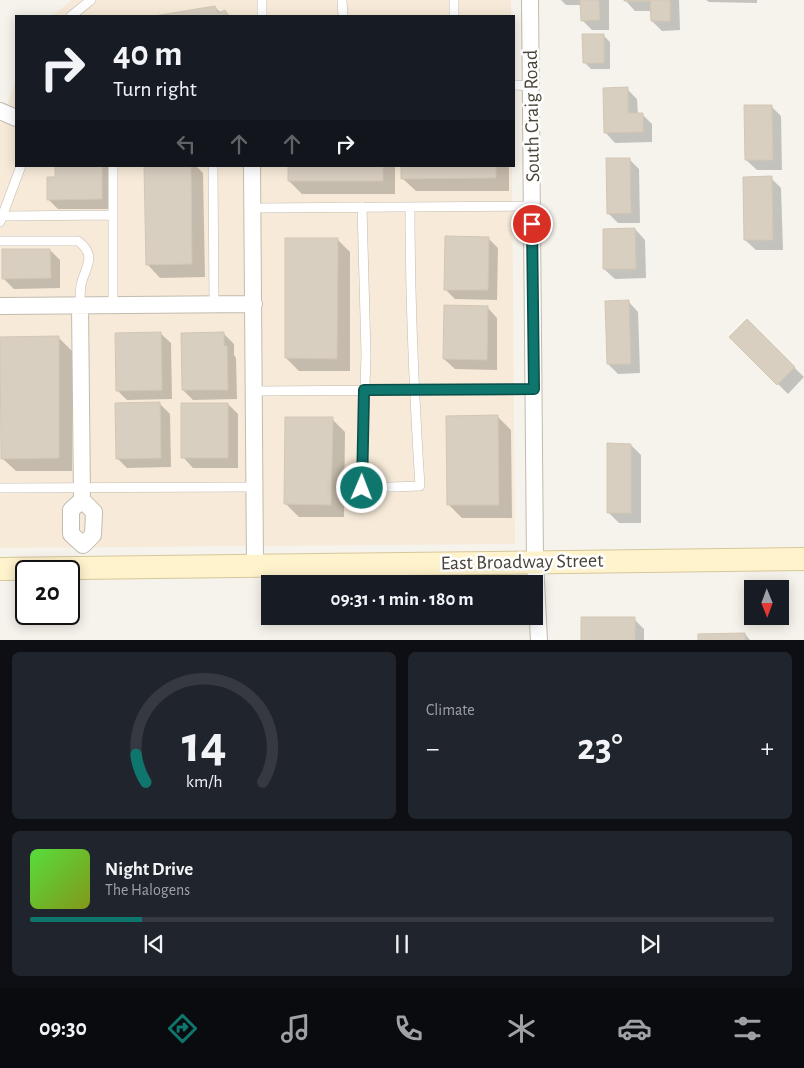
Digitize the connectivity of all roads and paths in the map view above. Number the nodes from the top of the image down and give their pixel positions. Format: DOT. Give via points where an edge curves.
graph roads {
  1 [pos="91,0"];
  2 [pos="262,0"];
  3 [pos="342,0"];
  4 [pos="454,0"];
  5 [pos="530,0"];
  6 [pos="72,15"];
  7 [pos="262,15"];
  8 [pos="343,15"];
  9 [pos="454,15"];
  10 [pos="515,85"];
  11 [pos="531,86"];
  12 [pos="0,111"];
  13 [pos="15,118"];
  14 [pos="21,167"];
  15 [pos="113,167"];
  16 [pos="213,167"];
  17 [pos="252,167"];
  18 [pos="410,206"];
  19 [pos="532,206"];
  20 [pos="362,207"];
  21 [pos="253,208"];
  22 [pos="112,215"];
  23 [pos="1,219"];
  24 [pos="0,241"];
  25 [pos="214,304"];
  26 [pos="254,304"];
  27 [pos="113,305"];
  28 [pos="0,306"];
  29 [pos="80,306"];
  30 [pos="534,389"];
  31 [pos="364,390"];
  32 [pos="414,390"];
  33 [pos="254,391"];
  34 [pos="254,487"];
  35 [pos="0,488"];
  36 [pos="82,494"];
  37 [pos="83,546"];
  38 [pos="804,558"];
  39 [pos="534,561"];
  40 [pos="255,565"];
  41 [pos="83,568"];
  42 [pos="0,569"];
  43 [pos="539,640"];
  1 -- 6 [label="lane"];
  2 -- 7 [label="lane"];
  3 -- 8 [label="lane"];
  4 -- 9 [label="lane"];
  5 -- 11 [label="street, South Craig Road"];
  10 -- 11 [label="lane"];
  11 -- 19 [label="street, South Craig Road"];
  12 -- 13 [label="street"];
  14 -- 23 [label="lane"];
  15 -- 22 [label="lane"];
  16 -- 25 [label="lane"];
  17 -- 21 [label="street"];
  18 -- 19 [label="lane"];
  18 -- 20 [label="lane"];
  18 -- 32 [label="lane"];
  19 -- 30 [label="street, South Craig Road"];
  20 -- 21 [label="lane"];
  20 -- 31 [label="lane"];
  21 -- 26 [label="street"];
  22 -- 23 [label="lane"];
  22 -- 27 [label="lane"];
  24 -- 29 [label="lane" via="78,241 86,247 90,255 81,286"];
  25 -- 26 [label="street"];
  25 -- 27 [label="street"];
  26 -- 33 [label="street"];
  27 -- 29 [label="street"];
  28 -- 29 [label="street"];
  29 -- 36 [label="street"];
  30 -- 32 [label="lane"];
  30 -- 39 [label="street, South Craig Road"];
  31 -- 32 [label="lane"];
  31 -- 32 [label="lane" via="362,488 420,486"];
  31 -- 33 [label="lane"];
  33 -- 34 [label="street"];
  34 -- 36 [label="lane"];
  34 -- 40 [label="street"];
  35 -- 36 [label="lane"];
  36 -- 37 [label="street" via="94,512 93,534"];
  36 -- 37 [label="street" via="71,510 71,534"];
  37 -- 41 [label="street"];
  38 -- 39 [label="street, East Broadway Street"];
  39 -- 40 [label="street, East Broadway Street"];
  39 -- 43 [label="street, South Craig Road"];
  40 -- 41 [label="street, East Broadway Street"];
  41 -- 42 [label="street, East Broadway Street"];
}
